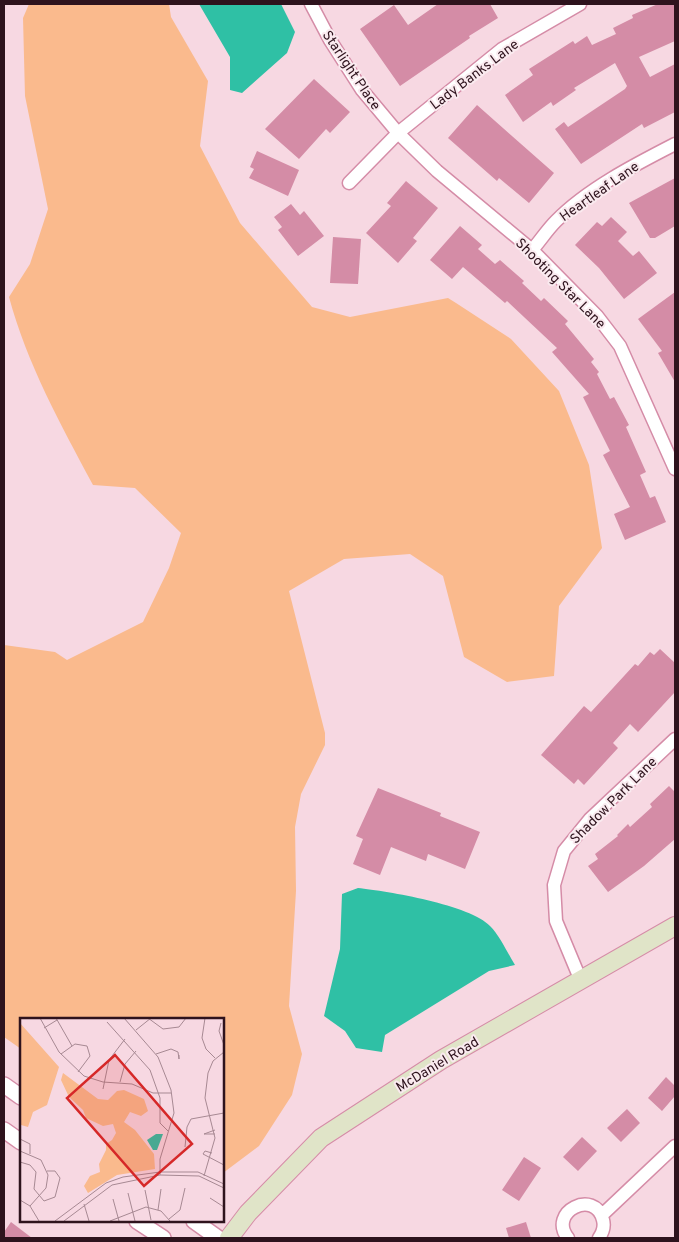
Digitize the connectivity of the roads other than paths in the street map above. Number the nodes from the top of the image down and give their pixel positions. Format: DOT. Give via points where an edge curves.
graph roads {
  1 [pos="312,4"];
  2 [pos="580,4"];
  3 [pos="398,133"];
  4 [pos="675,144"];
  5 [pos="349,183"];
  6 [pos="532,250"];
  7 [pos="675,469"];
  8 [pos="675,739"];
  9 [pos="675,926"];
  10 [pos="581,981"];
  11 [pos="4,1085"];
  12 [pos="20,1096"];
  13 [pos="4,1130"];
  14 [pos="20,1141"];
  15 [pos="675,1146"];
  16 [pos="602,1215"];
  17 [pos="139,1222"];
  18 [pos="195,1222"];
  19 [pos="163,1238"];
  20 [pos="218,1238"];
  21 [pos="229,1238"];
  22 [pos="568,1238"];
  23 [pos="599,1238"];
  1 -- 3 [label="street, Starlight Place" via="330,40 362,90"];
  2 -- 3 [label="street, Lady Banks Lane" via="502,49"];
  3 -- 5 [label="street, Lady Banks Lane"];
  3 -- 6 [label="street, Shooting Star Lane" via="437,171"];
  4 -- 6 [label="street, Heartleaf Lane" via="628,168 587,197 557,220"];
  6 -- 7 [label="street, Shooting Star Lane" via="597,316 620,346"];
  8 -- 10 [label="street, Shadow Park Lane" via="596,813 564,851 554,885 556,921"];
  9 -- 10 [label="main road, McDaniel Road"];
  10 -- 21 [label="main road, McDaniel Road" via="441,1060 321,1138 248,1213"];
  11 -- 12 [label="street"];
  13 -- 14 [label="street"];
  15 -- 16 [label="street"];
  16 -- 22 [label="street" via="588,1204 569,1210 563,1222"];
  16 -- 23 [label="street" via="603,1231"];
  17 -- 19 [label="street"];
  18 -- 20 [label="street"];
}
